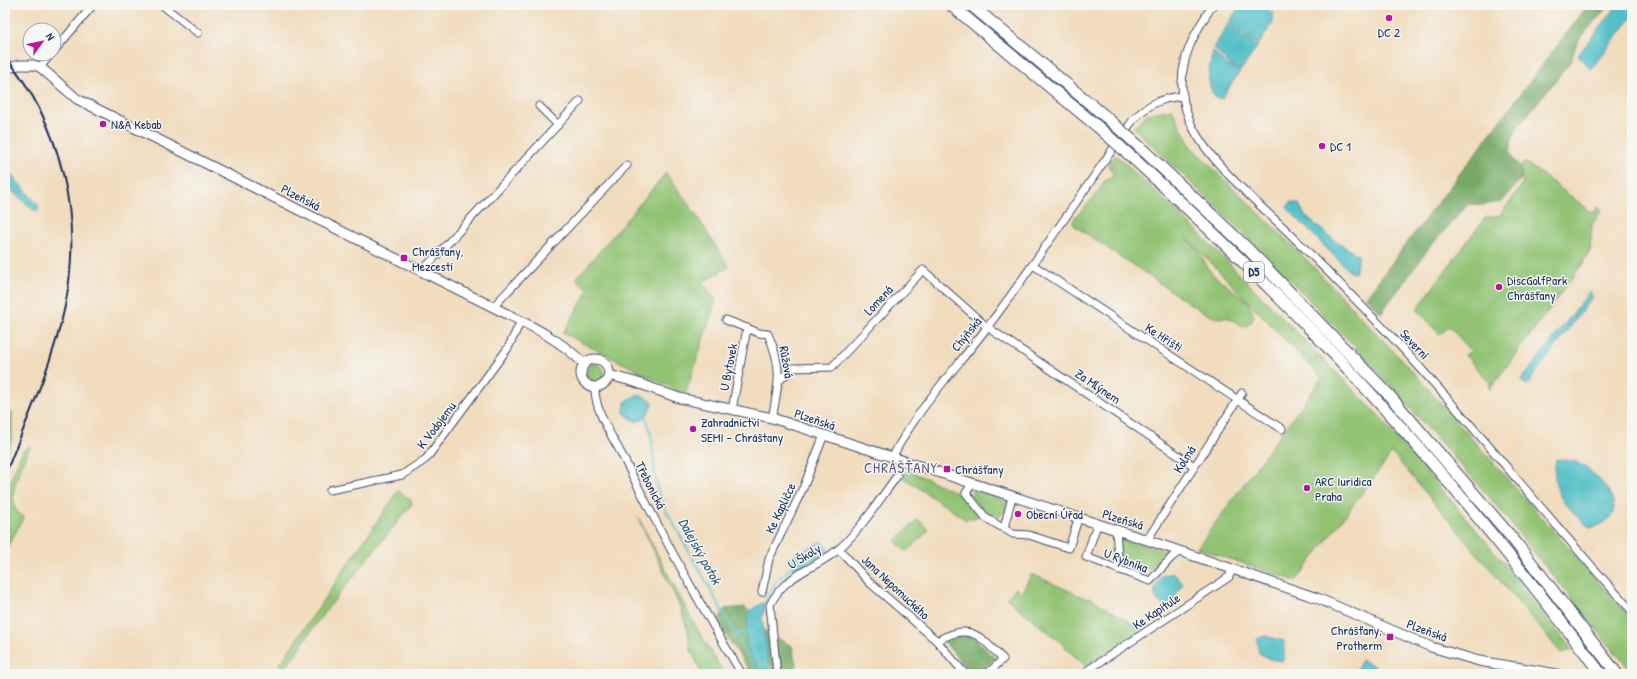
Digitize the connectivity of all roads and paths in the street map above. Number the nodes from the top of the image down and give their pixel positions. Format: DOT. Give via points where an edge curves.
graph roads {
  1 [pos="93,5"];
  2 [pos="162,5"];
  3 [pos="951,5"];
  4 [pos="971,5"];
  5 [pos="1213,5"];
  6 [pos="198,33"];
  7 [pos="62,42"];
  8 [pos="44,62"];
  9 [pos="40,67"];
  10 [pos="5,69"];
  11 [pos="1183,96"];
  12 [pos="580,100"];
  13 [pos="539,106"];
  14 [pos="558,124"];
  15 [pos="627,165"];
  16 [pos="1033,265"];
  17 [pos="422,271"];
  18 [pos="493,306"];
  19 [pos="726,320"];
  20 [pos="521,322"];
  21 [pos="987,327"];
  22 [pos="747,328"];
  23 [pos="584,364"];
  24 [pos="609,375"];
  25 [pos="780,380"];
  26 [pos="595,387"];
  27 [pos="1242,393"];
  28 [pos="1237,400"];
  29 [pos="732,410"];
  30 [pos="772,418"];
  31 [pos="1282,429"];
  32 [pos="824,435"];
  33 [pos="892,458"];
  34 [pos="1194,466"];
  35 [pos="897,476"];
  36 [pos="972,484"];
  37 [pos="330,490"];
  38 [pos="1012,497"];
  39 [pos="1078,519"];
  40 [pos="1097,524"];
  41 [pos="1004,528"];
  42 [pos="1116,530"];
  43 [pos="1147,540"];
  44 [pos="839,549"];
  45 [pos="1180,551"];
  46 [pos="1232,569"];
  47 [pos="1120,570"];
  48 [pos="762,592"];
  49 [pos="1632,611"];
  50 [pos="937,641"];
  51 [pos="1088,670"];
  52 [pos="742,674"];
  53 [pos="777,674"];
  54 [pos="965,674"];
  55 [pos="987,674"];
  56 [pos="1556,674"];
  57 [pos="1601,674"];
  58 [pos="1618,674"];
  1 -- 7 [label="street"];
  2 -- 6 [label="street"];
  3 -- 57 [label="highway, D5, bridge" via="1134,159 1242,260 1311,330 1378,402 1501,546"];
  4 -- 58 [label="highway, D5, bridge" via="1106,117 1248,249 1388,394 1513,538"];
  5 -- 11 [label="street, Severní" via="1195,33 1186,55 1182,82"];
  8 -- 9 [label="street"];
  9 -- 10 [label="main road" via="27,65"];
  9 -- 17 [label="main road, Plzeňská" via="77,98"];
  11 -- 16 [label="street, Chýňská" via="1155,102 1133,120"];
  11 -- 49 [label="street, Severní" via="1195,132 1214,158 1340,283 1426,375"];
  12 -- 14 [label="street"];
  13 -- 14 [label="street"];
  14 -- 17 [label="street"];
  15 -- 18 [label="street"];
  16 -- 21 [label="street, Chýňská"];
  16 -- 28 [label="street, Ke Hřišti"];
  17 -- 18 [label="main road, Plzeňská"];
  18 -- 20 [label="main road, Plzeňská"];
  19 -- 22 [label="street"];
  20 -- 23 [label="main road, Plzeňská" via="563,346"];
  20 -- 37 [label="street, K Vodojemu" via="508,348 426,459 402,475"];
  21 -- 25 [label="street, Lomená" via="922,270 832,367 792,368"];
  21 -- 33 [label="street, Chýňská" via="912,420"];
  21 -- 34 [label="street, Za Mlýnem"];
  22 -- 25 [label="street, Růžová" via="768,334"];
  22 -- 29 [label="street, U Bytovek"];
  23 -- 24 [label="main road" via="592,359 601,361 608,367"];
  23 -- 26 [label="main road" via="581,372 583,381"];
  24 -- 26 [label="main road" via="603,384"];
  24 -- 29 [label="main road, Plzeňská" via="679,398"];
  25 -- 30 [label="street, Růžová"];
  26 -- 52 [label="street, Třebonická" via="601,412 636,483 702,610"];
  27 -- 28 [label="street, Kolmá"];
  28 -- 31 [label="street, Ke Hřišti"];
  28 -- 34 [label="street, Kolmá"];
  29 -- 30 [label="main road, Plzeňská"];
  30 -- 32 [label="main road, Plzeňská"];
  32 -- 33 [label="main road, Plzeňská"];
  32 -- 48 [label="street, Ke Kapličce" via="804,486 769,560"];
  33 -- 36 [label="main road, Plzeňská"];
  34 -- 43 [label="street, Kolmá"];
  35 -- 44 [label="street, U Školy"];
  36 -- 38 [label="main road, Plzeňská"];
  36 -- 41 [label="street" via="966,493 986,518"];
  38 -- 39 [label="main road, Plzeňská"];
  38 -- 41 [label="street"];
  39 -- 40 [label="main road, Plzeňská"];
  39 -- 41 [label="street" via="1068,548 1029,535 1014,534"];
  40 -- 42 [label="main road, Plzeňská"];
  40 -- 47 [label="street, U Rybníka" via="1086,557"];
  42 -- 43 [label="main road, Plzeňská"];
  42 -- 47 [label="street"];
  43 -- 45 [label="main road, Plzeňská"];
  44 -- 50 [label="street, Jana Nepomuckého" via="869,582"];
  44 -- 53 [label="street, U Školy" via="791,578 772,601 770,606"];
  45 -- 46 [label="main road, Plzeňská"];
  45 -- 47 [label="street, U Rybníka" via="1150,582"];
  46 -- 51 [label="street, Ke Kapitule" via="1229,577"];
  46 -- 56 [label="main road, Plzeňská" via="1317,598 1432,647 1479,661"];
  50 -- 54 [label="street, Jana Nepomuckého"];
  50 -- 55 [label="street" via="954,632 977,634 1003,659"];
}
